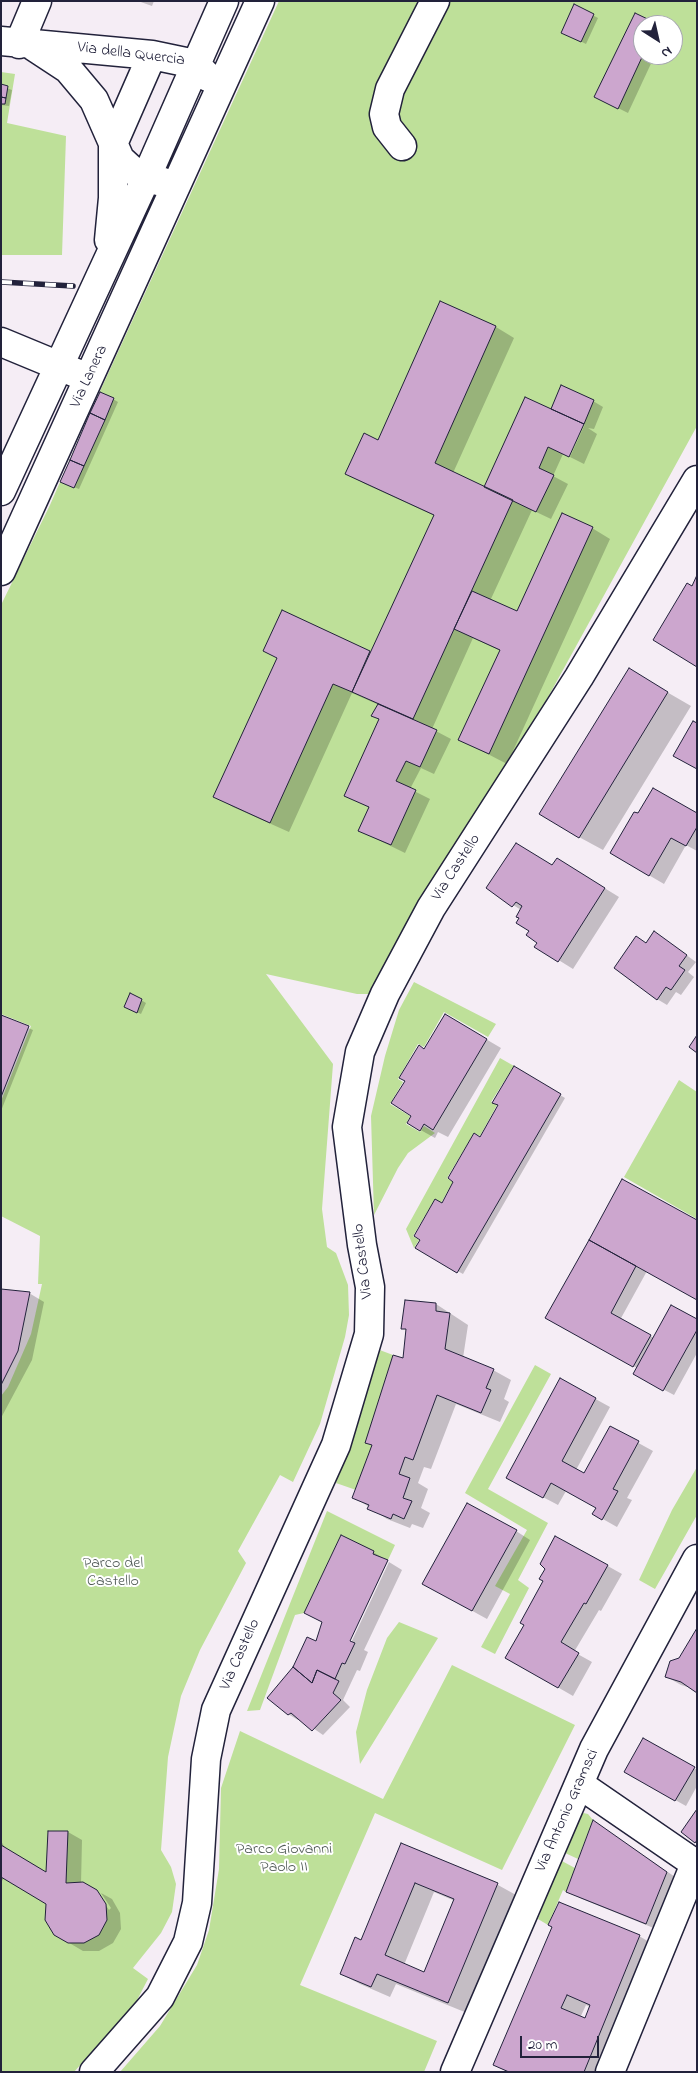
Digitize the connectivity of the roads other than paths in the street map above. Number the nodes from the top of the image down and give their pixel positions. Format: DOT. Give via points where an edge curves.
graph roads {
  1 [pos="37,1"];
  2 [pos="224,1"];
  3 [pos="260,1"];
  4 [pos="435,1"];
  5 [pos="16,43"];
  6 [pos="152,55"];
  7 [pos="195,64"];
  8 [pos="218,93"];
  9 [pos="113,144"];
  10 [pos="402,146"];
  11 [pos="146,178"];
  12 [pos="178,182"];
  13 [pos="107,261"];
  14 [pos="1,342"];
  15 [pos="59,365"];
  16 [pos="89,378"];
  17 [pos="697,480"];
  18 [pos="1,491"];
  19 [pos="1,571"];
  20 [pos="697,1558"];
  21 [pos="579,1784"];
  22 [pos="696,1864"];
  23 [pos="461,2070"];
  24 [pos="94,2072"];
  25 [pos="610,2072"];
  1 -- 5 [label="street"];
  2 -- 7 [label="street, Via Lanera"];
  3 -- 8 [label="street, Via Lanera"];
  4 -- 10 [label="street" via="390,89 384,114 387,127"];
  5 -- 6 [label="street, Via della Quercia"];
  5 -- 9 [label="street, Via della Quercia" via="68,69 94,100"];
  6 -- 7 [label="street, Via della Quercia"];
  6 -- 9 [label="street, Via Lanera"];
  7 -- 8 [label="street, Via della Quercia"];
  7 -- 11 [label="street, Via Lanera"];
  8 -- 12 [label="street, Via Lanera"];
  9 -- 11 [label="street" via="120,159"];
  9 -- 13 [label="street, Via Lanera" via="114,198"];
  11 -- 12 [label="street"];
  11 -- 13 [label="street, Via Lanera"];
  12 -- 16 [label="street, Via Lanera"];
  13 -- 15 [label="street, Via Lanera"];
  14 -- 15 [label="street"];
  15 -- 16 [label="street"];
  15 -- 18 [label="street, Via Lanera"];
  16 -- 19 [label="street, Via Lanera"];
  17 -- 24 [label="street, Via Castello" via="580,677 432,908 385,994 360,1052 347,1127 370,1287 369,1334 336,1445 216,1710 206,1759 197,1903 188,1942 160,1997"];
  20 -- 21 [label="street, Via Antonio Gramsci" via="594,1749"];
  21 -- 22 [label="street"];
  21 -- 23 [label="street, Via Antonio Gramsci"];
  22 -- 25 [label="street"];
}
